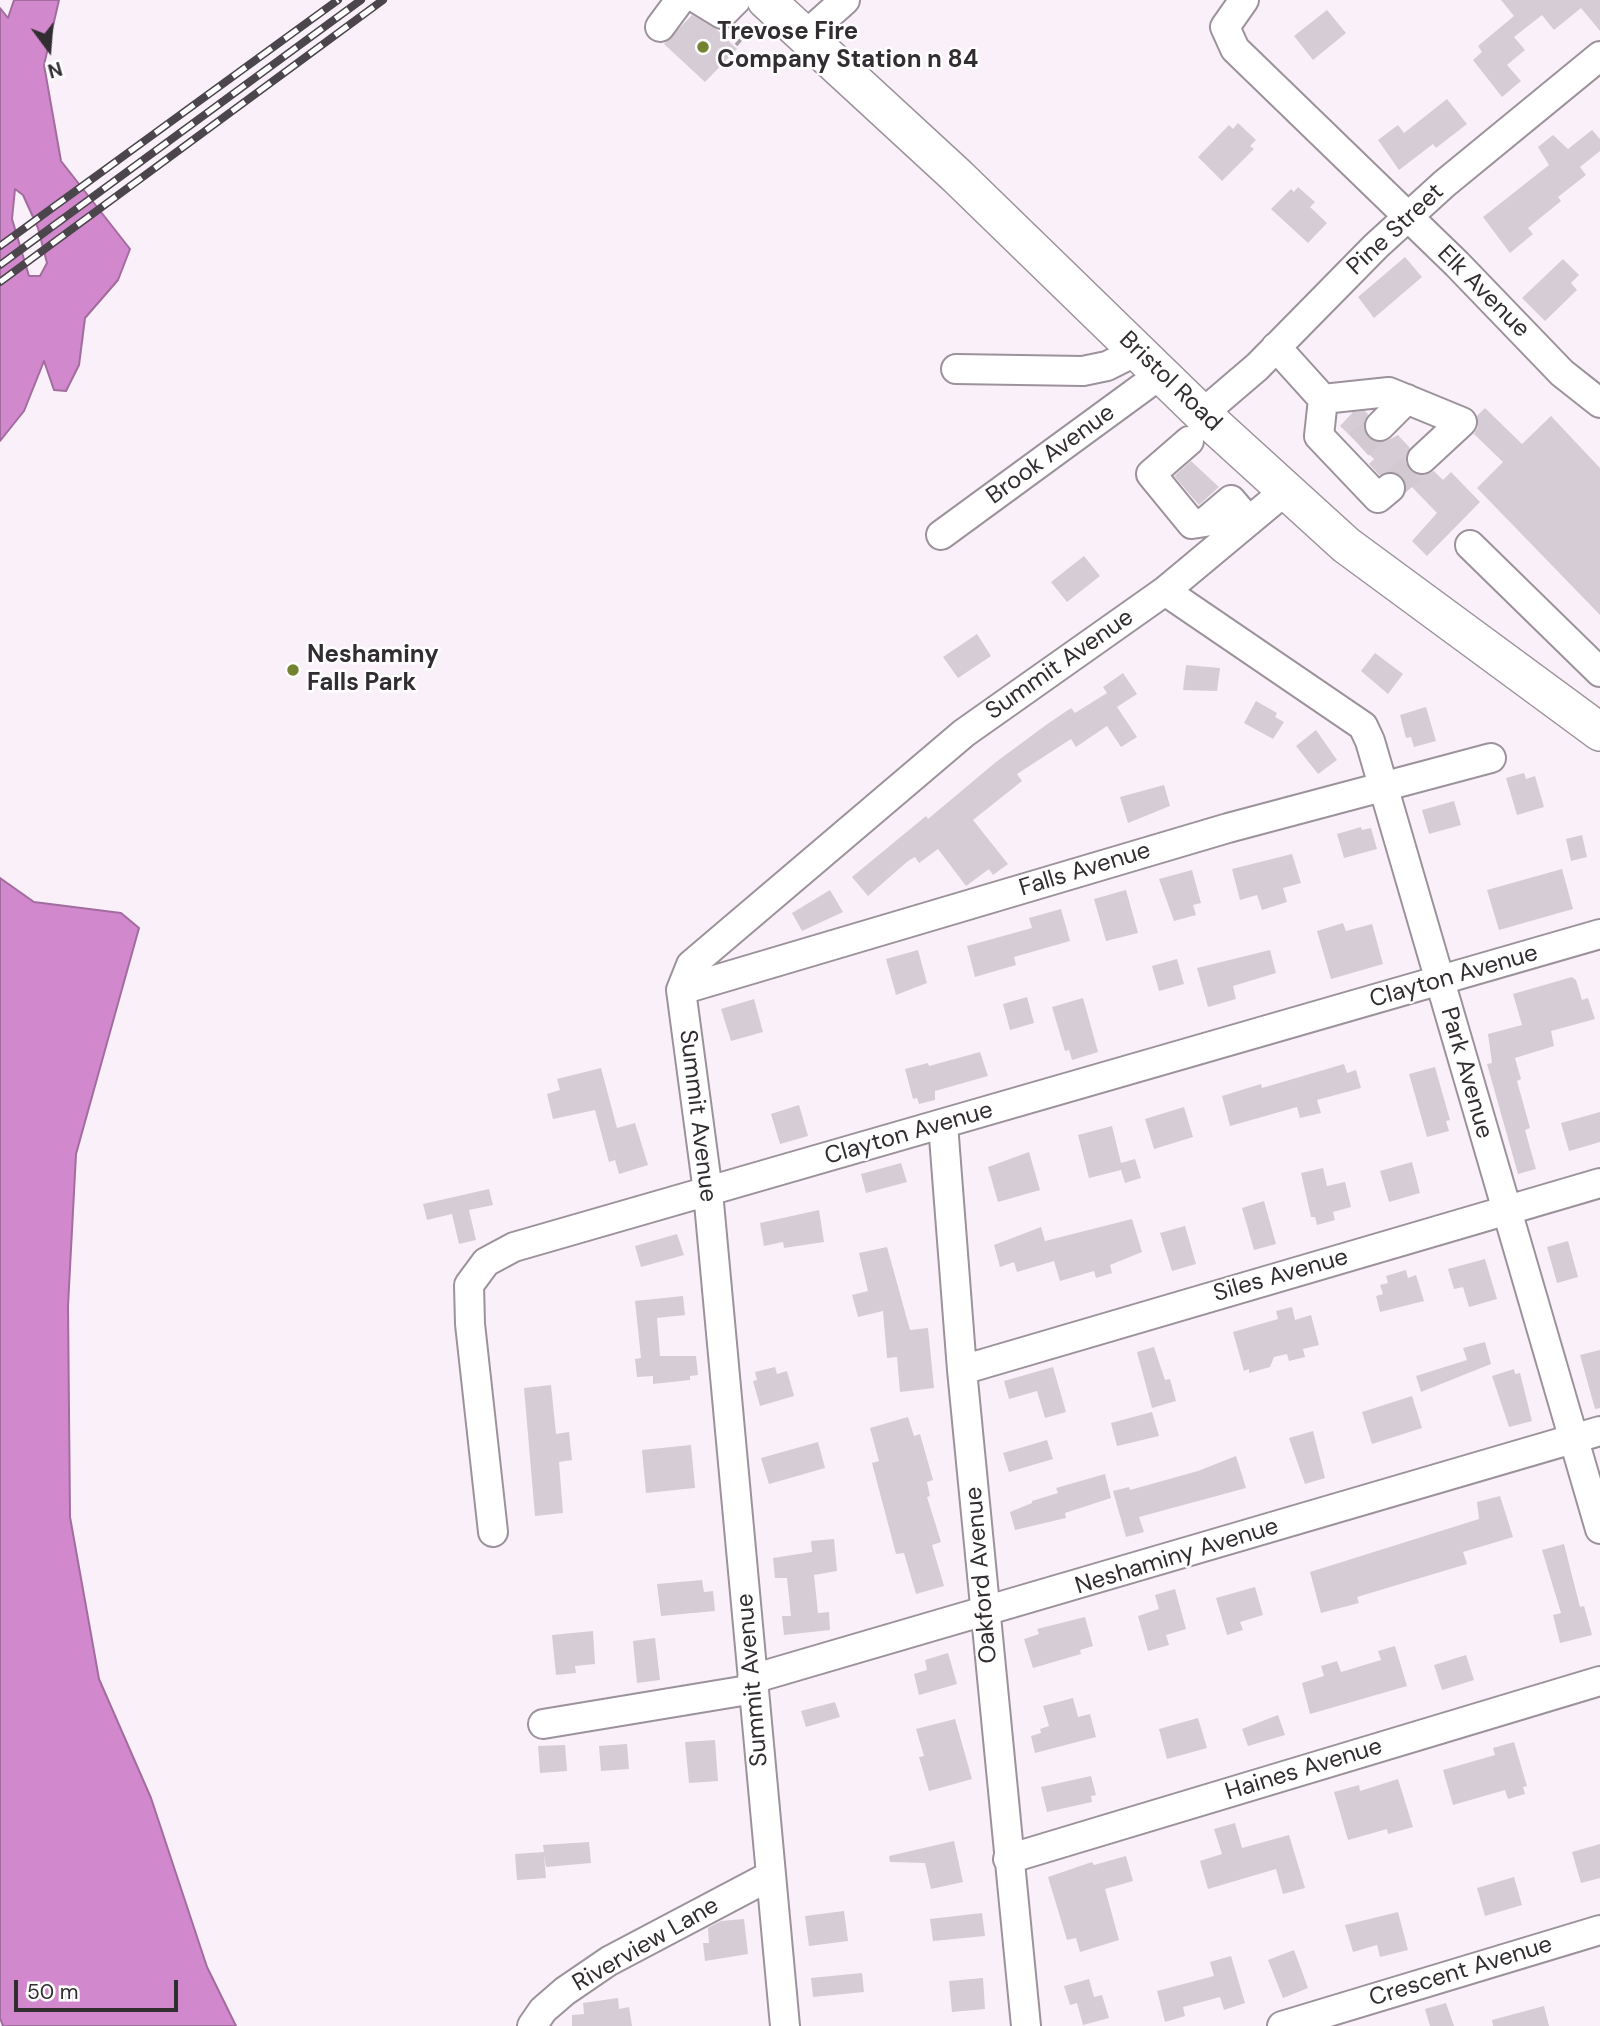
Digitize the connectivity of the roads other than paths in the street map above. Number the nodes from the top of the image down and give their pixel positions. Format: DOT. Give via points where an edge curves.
graph roads {
  1 [pos="680,0"];
  2 [pos="699,0"];
  3 [pos="736,0"];
  4 [pos="766,0"];
  5 [pos="845,0"];
  6 [pos="1244,0"];
  7 [pos="660,27"];
  8 [pos="806,35"];
  9 [pos="1600,56"];
  10 [pos="1407,217"];
  11 [pos="1276,348"];
  12 [pos="1149,363"];
  13 [pos="956,369"];
  14 [pos="1323,399"];
  15 [pos="1406,399"];
  16 [pos="1600,402"];
  17 [pos="1380,426"];
  18 [pos="1195,427"];
  19 [pos="1422,459"];
  20 [pos="1390,488"];
  21 [pos="1284,491"];
  22 [pos="1249,521"];
  23 [pos="941,535"];
  24 [pos="1470,545"];
  25 [pos="1165,592"];
  26 [pos="1600,672"];
  27 [pos="1600,732"];
  28 [pos="1491,758"];
  29 [pos="1382,784"];
  30 [pos="1600,934"];
  31 [pos="1439,981"];
  32 [pos="681,990"];
  33 [pos="943,1124"];
  34 [pos="1600,1183"];
  35 [pos="708,1192"];
  36 [pos="1507,1210"];
  37 [pos="962,1370"];
  38 [pos="1587,1435"];
  39 [pos="1600,1529"];
  40 [pos="493,1532"];
  41 [pos="986,1613"];
  42 [pos="1600,1681"];
  43 [pos="753,1684"];
  44 [pos="542,1724"];
  45 [pos="1008,1859"];
  46 [pos="770,1875"];
  47 [pos="1600,1930"];
  48 [pos="532,2026"];
  49 [pos="785,2026"];
  50 [pos="1026,2026"];
  51 [pos="1282,2026"];
  1 -- 7 [label="street"];
  2 -- 3 [label="street" via="722,14"];
  4 -- 8 [label="main road, Bristol Road"];
  5 -- 8 [label="street"];
  6 -- 10 [label="street, Elk Avenue" via="1225,27 1235,49"];
  8 -- 12 [label="main road, Bristol Road"];
  9 -- 10 [label="street, Pine Street"];
  10 -- 11 [label="street, Pine Street"];
  10 -- 16 [label="street, Elk Avenue" via="1562,373"];
  11 -- 14 [label="street"];
  11 -- 18 [label="street, Pine Street"];
  12 -- 13 [label="street" via="1083,371"];
  12 -- 18 [label="main road, Bristol Road"];
  12 -- 23 [label="street, Brook Avenue"];
  14 -- 15 [label="street" via="1389,392"];
  14 -- 20 [label="street" via="1319,436 1352,453 1378,498"];
  15 -- 17 [label="street"];
  15 -- 19 [label="street" via="1462,422"];
  18 -- 21 [label="main road, Bristol Road"];
  18 -- 22 [label="street, Pine Street" via="1151,474 1192,524 1205,522 1231,500"];
  21 -- 22 [label="street, Summit Avenue"];
  21 -- 27 [label="main road, Bristol Road" via="1399,587"];
  22 -- 25 [label="street, Summit Avenue"];
  24 -- 26 [label="street"];
  25 -- 29 [label="street, Park Avenue" via="1363,726"];
  25 -- 32 [label="street, Summit Avenue" via="964,733 691,965"];
  28 -- 29 [label="street, Falls Avenue"];
  29 -- 31 [label="street, Park Avenue"];
  29 -- 32 [label="street, Falls Avenue"];
  30 -- 31 [label="street, Clayton Avenue"];
  31 -- 33 [label="street, Clayton Avenue"];
  31 -- 36 [label="street, Park Avenue"];
  32 -- 35 [label="street, Summit Avenue"];
  33 -- 35 [label="street, Clayton Avenue"];
  33 -- 37 [label="street, Oakford Avenue"];
  34 -- 36 [label="street, Siles Avenue"];
  35 -- 40 [label="street, Clayton Avenue" via="514,1247 486,1262 469,1285"];
  35 -- 43 [label="street, Summit Avenue"];
  36 -- 37 [label="street, Siles Avenue"];
  36 -- 38 [label="street, Park Avenue"];
  37 -- 41 [label="street, Oakford Avenue"];
  38 -- 39 [label="street, Park Avenue"];
  38 -- 41 [label="street, Neshaminy Avenue"];
  41 -- 43 [label="street, Neshaminy Avenue"];
  41 -- 45 [label="street, Oakford Avenue"];
  42 -- 45 [label="street, Haines Avenue"];
  43 -- 44 [label="street, Neshaminy Avenue"];
  43 -- 46 [label="street, Summit Avenue"];
  45 -- 50 [label="street, Oakford Avenue"];
  46 -- 48 [label="street, Riverview Lane" via="609,1961 565,1991"];
  46 -- 49 [label="street, Summit Avenue"];
  47 -- 51 [label="street, Crescent Avenue"];
}
